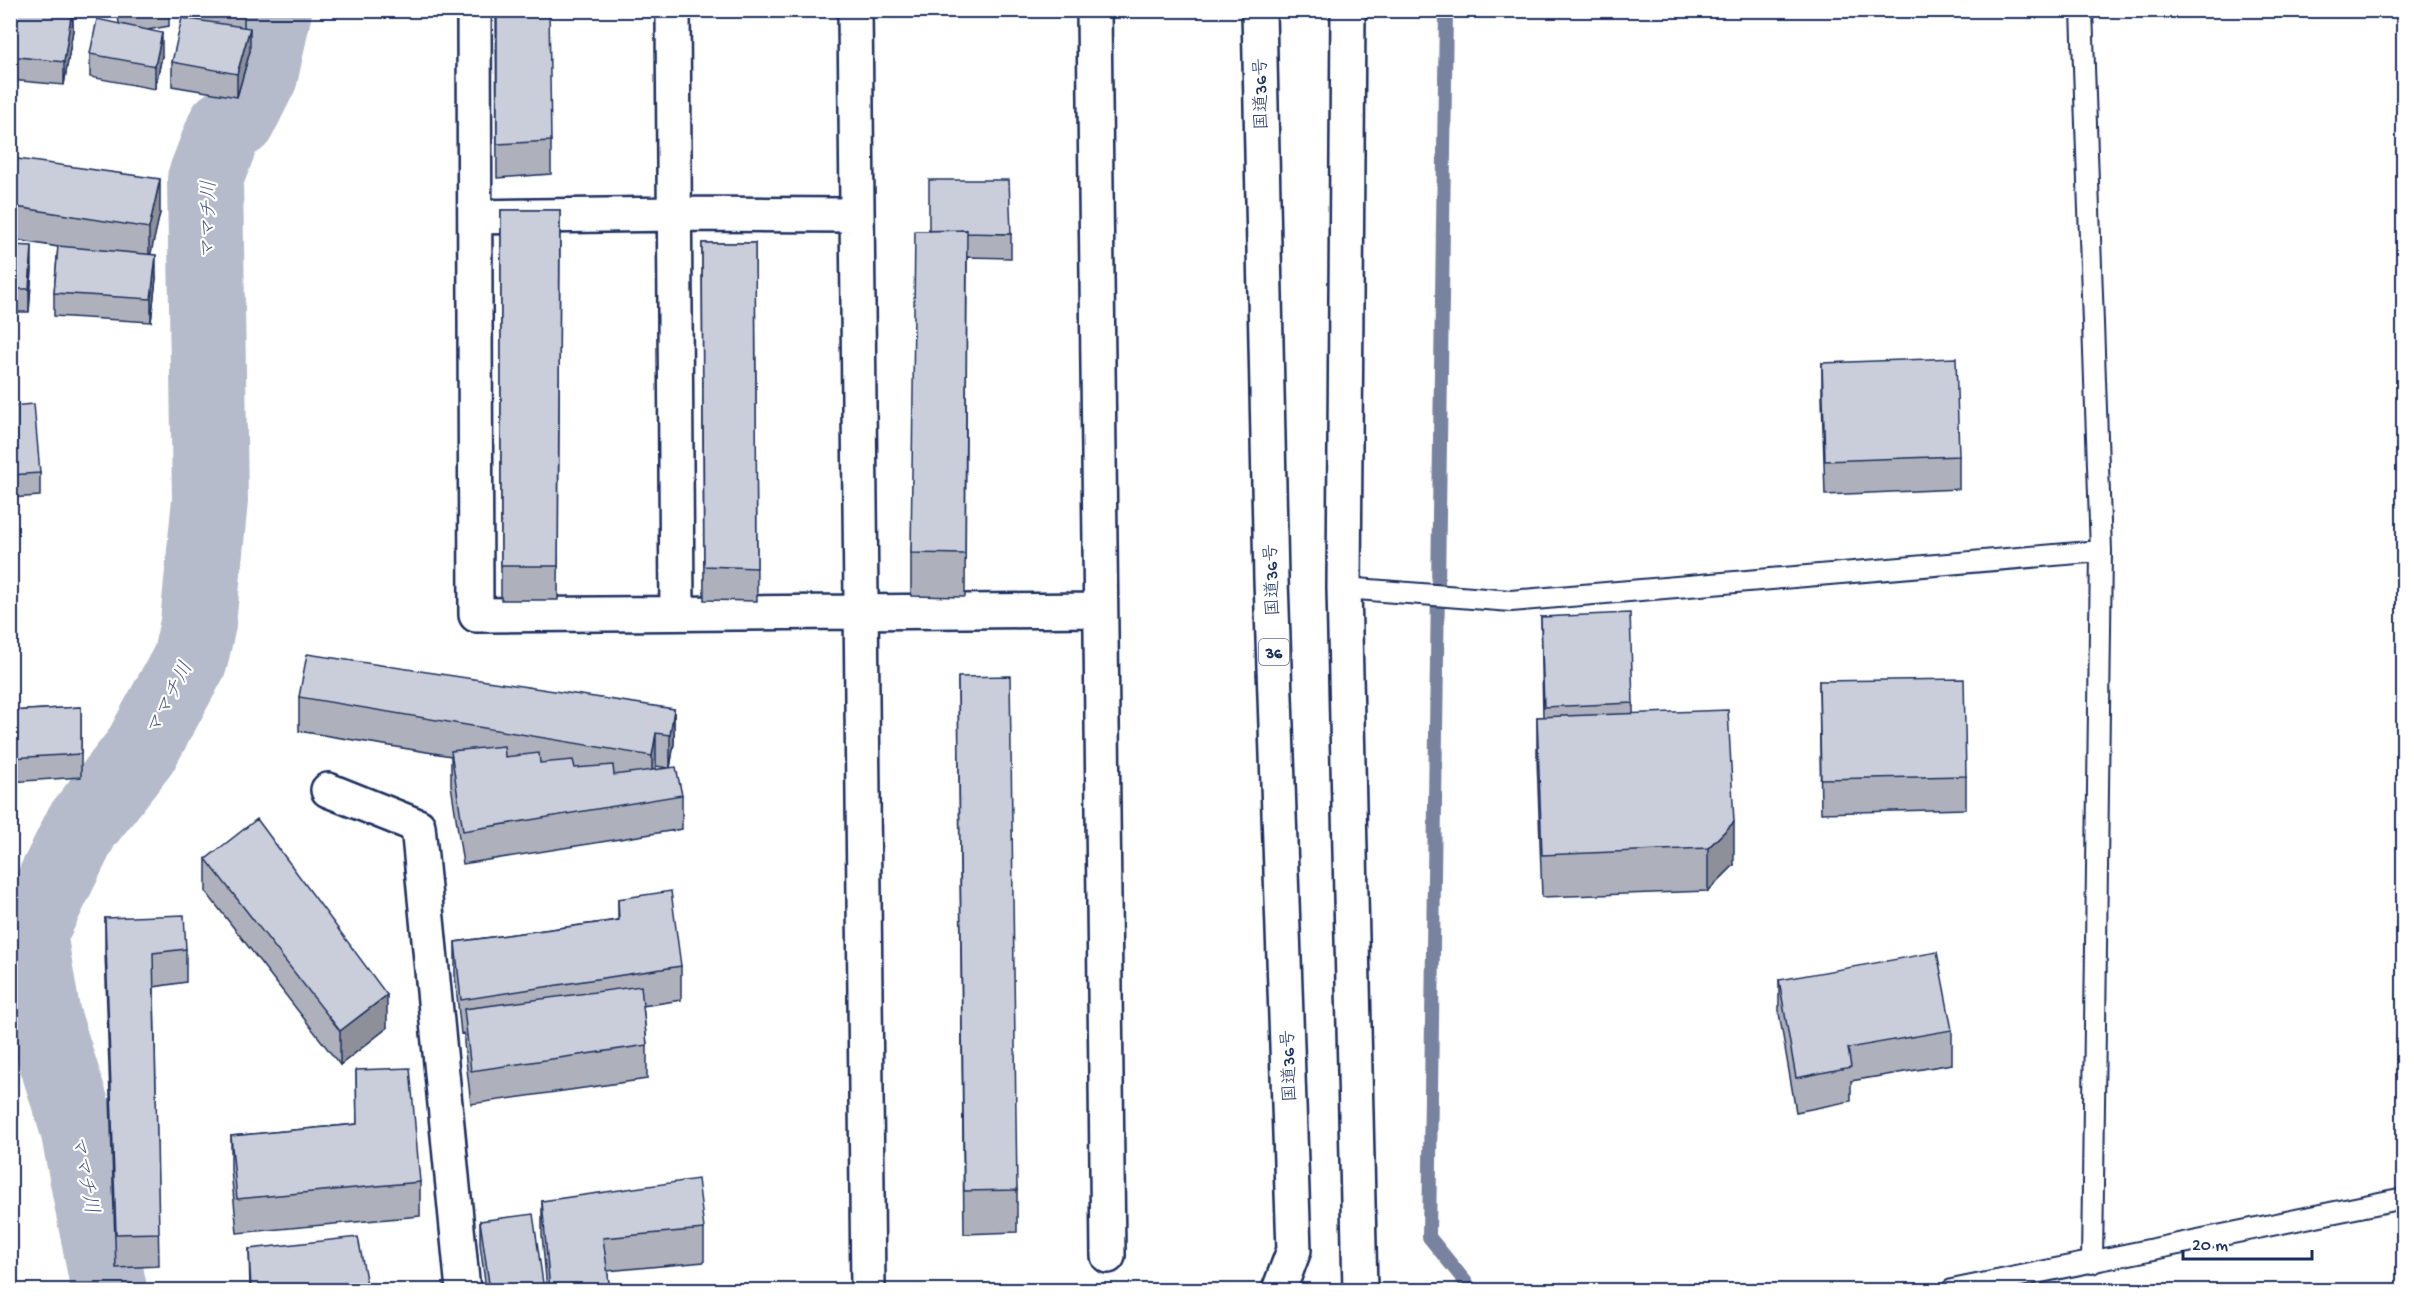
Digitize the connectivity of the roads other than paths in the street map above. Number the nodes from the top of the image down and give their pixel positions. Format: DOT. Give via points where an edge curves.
graph roads {
  1 [pos="474,10"];
  2 [pos="673,10"];
  3 [pos="855,10"];
  4 [pos="1094,10"];
  5 [pos="1258,10"];
  6 [pos="1348,10"];
  7 [pos="2082,10"];
  8 [pos="675,214"];
  9 [pos="856,215"];
  10 [pos="475,217"];
  11 [pos="2101,551"];
  12 [pos="1344,588"];
  13 [pos="1100,610"];
  14 [pos="859,612"];
  15 [pos="677,613"];
  16 [pos="328,790"];
  17 [pos="2403,1198"];
  18 [pos="1108,1256"];
  19 [pos="2092,1263"];
  20 [pos="463,1290"];
  21 [pos="867,1290"];
  22 [pos="1279,1290"];
  23 [pos="1360,1290"];
  24 [pos="1952,1290"];
  1 -- 10 [label="main road"];
  2 -- 8 [label="main road"];
  3 -- 9 [label="main road"];
  4 -- 13 [label="main road"];
  5 -- 22 [label="main road, 国道36号 / 36" via="1294,1250"];
  6 -- 12 [label="main road"];
  7 -- 11 [label="lane"];
  8 -- 9 [label="main road"];
  8 -- 10 [label="main road"];
  8 -- 15 [label="main road"];
  9 -- 14 [label="main road"];
  10 -- 15 [label="main road" via="476,615"];
  11 -- 12 [label="lane" via="1512,601"];
  11 -- 19 [label="lane"];
  12 -- 23 [label="main road"];
  13 -- 14 [label="main road"];
  13 -- 18 [label="main road"];
  14 -- 15 [label="main road"];
  14 -- 21 [label="main road"];
  16 -- 20 [label="main road" via="418,826"];
  17 -- 19 [label="lane"];
  19 -- 24 [label="lane"];
}
